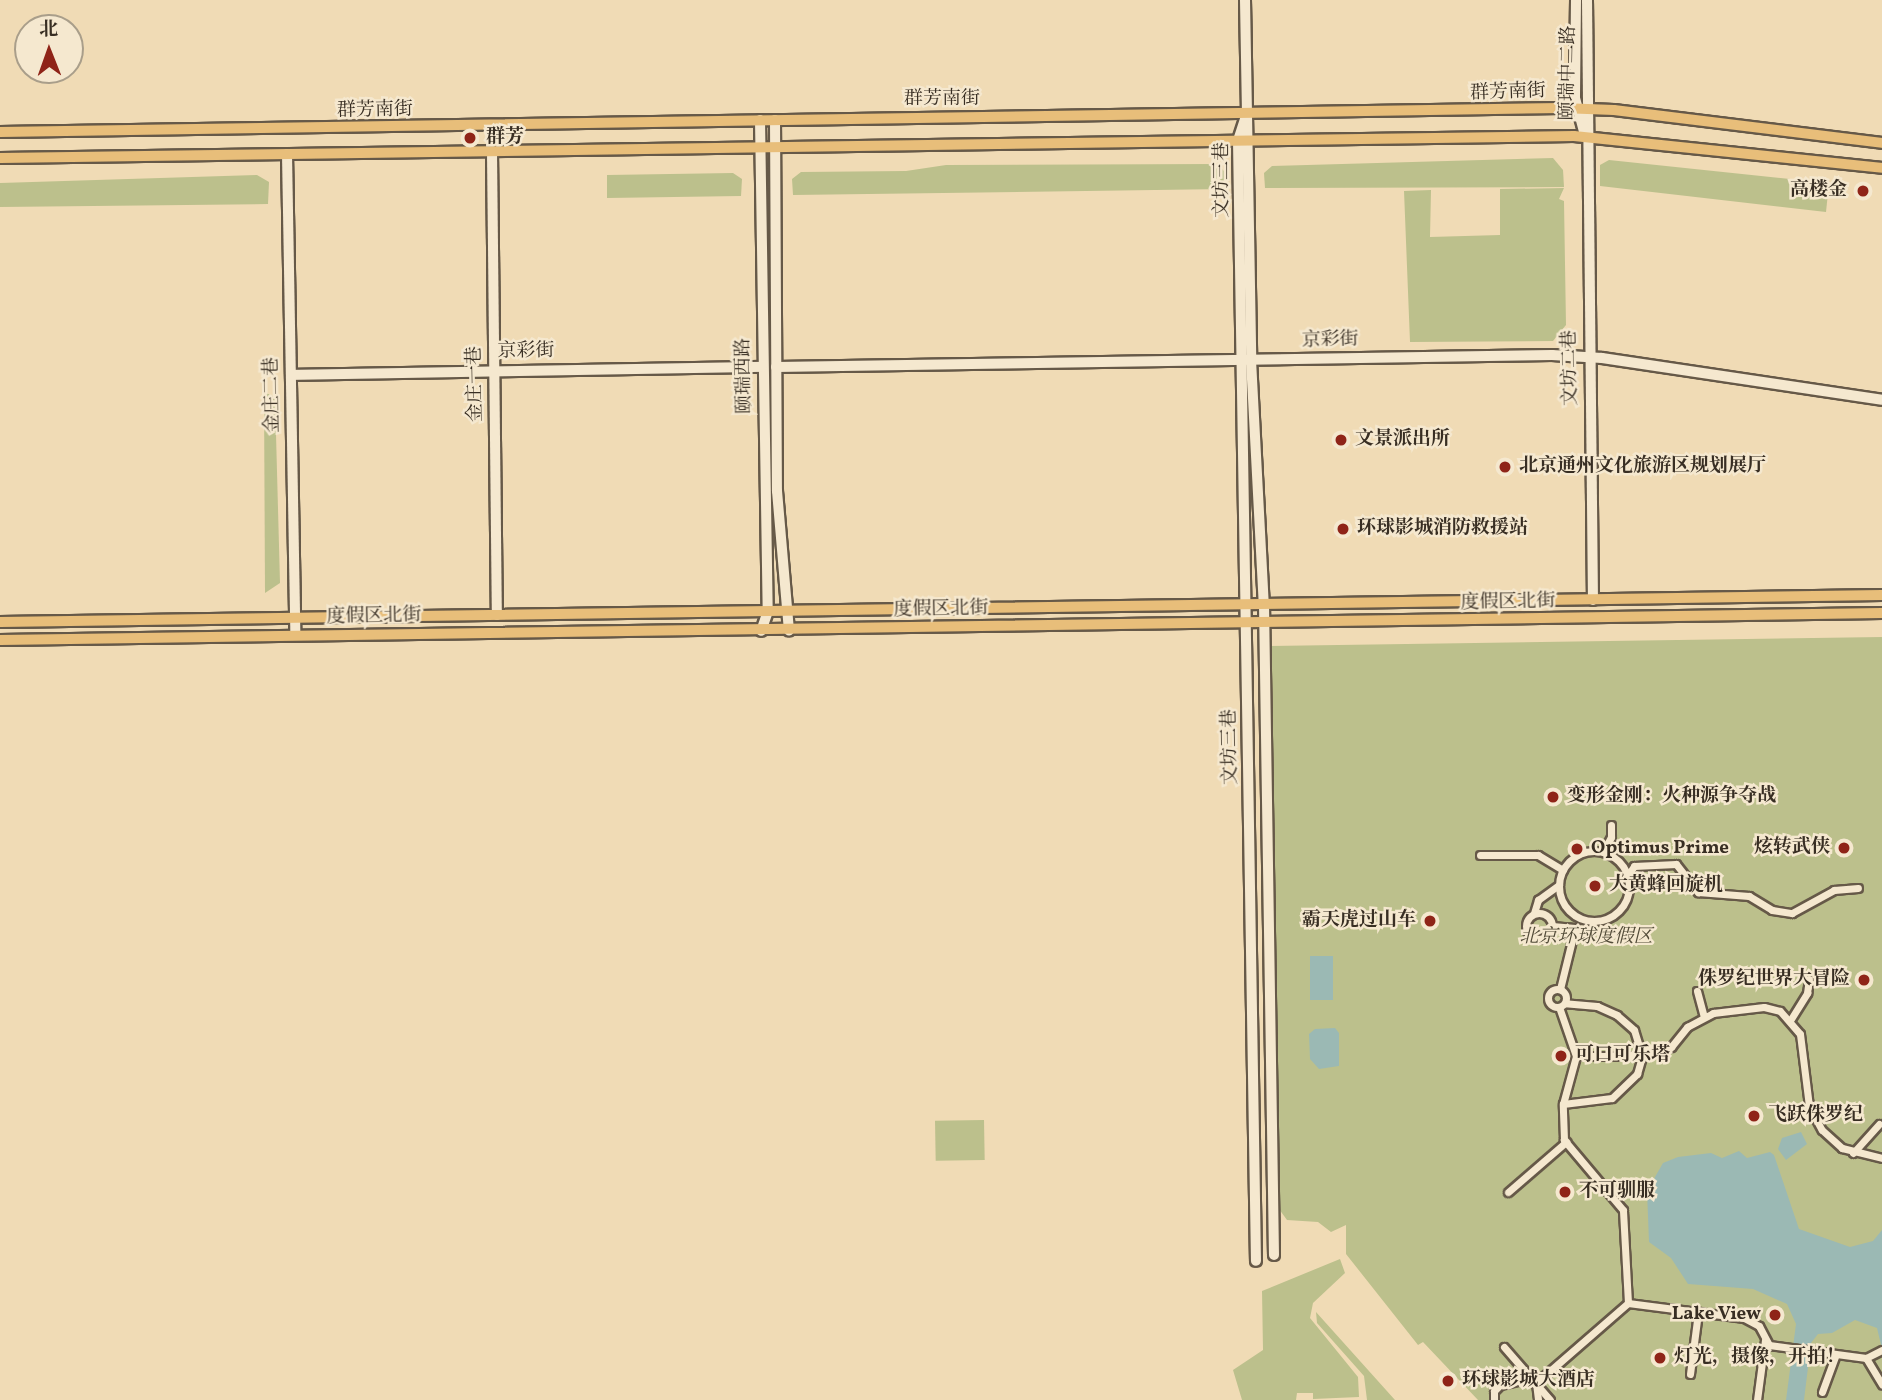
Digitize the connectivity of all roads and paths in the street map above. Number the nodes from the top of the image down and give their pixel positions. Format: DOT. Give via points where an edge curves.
graph roads {
  1 [pos="1245,0"];
  2 [pos="1576,0"];
  3 [pos="1587,0"];
  4 [pos="1583,109"];
  5 [pos="1246,115"];
  6 [pos="760,120"];
  7 [pos="775,120"];
  8 [pos="0,132"];
  9 [pos="1585,136"];
  10 [pos="1243,141"];
  11 [pos="1882,143"];
  12 [pos="774,148"];
  13 [pos="761,149"];
  14 [pos="492,152"];
  15 [pos="287,154"];
  16 [pos="0,158"];
  17 [pos="1882,168"];
  18 [pos="1589,357"];
  19 [pos="1247,360"];
  20 [pos="762,367"];
  21 [pos="776,367"];
  22 [pos="494,370"];
  23 [pos="290,375"];
  24 [pos="1882,400"];
  25 [pos="1882,595"];
  26 [pos="1593,600"];
  27 [pos="1245,605"];
  28 [pos="1264,605"];
  29 [pos="768,611"];
  30 [pos="785,611"];
  31 [pos="1882,613"];
  32 [pos="496,615"];
  33 [pos="295,618"];
  34 [pos="336,618"];
  35 [pos="253,619"];
  36 [pos="0,622"];
  37 [pos="1247,624"];
  38 [pos="1264,624"];
  39 [pos="789,630"];
  40 [pos="761,631"];
  41 [pos="295,635"];
  42 [pos="336,635"];
  43 [pos="252,636"];
  44 [pos="0,640"];
  45 [pos="1611,825"];
  46 [pos="1603,852"];
  47 [pos="1480,855"];
  48 [pos="1563,870"];
  49 [pos="1628,875"];
  50 [pos="1559,885"];
  51 [pos="1858,888"];
  52 [pos="1534,913"];
  53 [pos="1579,918"];
  54 [pos="1552,926"];
  55 [pos="1575,928"];
  56 [pos="1810,979"];
  57 [pos="1560,989"];
  58 [pos="1697,991"];
  59 [pos="1562,1005"];
  60 [pos="1703,1017"];
  61 [pos="1791,1019"];
  62 [pos="1576,1056"];
  63 [pos="1642,1056"];
  64 [pos="1563,1104"];
  65 [pos="1879,1124"];
  66 [pos="1566,1142"];
  67 [pos="1853,1153"];
  68 [pos="1882,1158"];
  69 [pos="1508,1192"];
  70 [pos="1274,1255"];
  71 [pos="1256,1261"];
  72 [pos="1628,1303"];
  73 [pos="1698,1312"];
  74 [pos="1765,1340"];
  75 [pos="1504,1347"];
  76 [pos="1880,1351"];
  77 [pos="1836,1354"];
  78 [pos="1866,1358"];
  79 [pos="1690,1374"];
  80 [pos="1535,1383"];
  81 [pos="1882,1385"];
  82 [pos="1822,1392"];
  83 [pos="1494,1400"];
  84 [pos="1538,1400"];
  85 [pos="1550,1400"];
  86 [pos="1758,1400"];
  1 -- 5 [label="main road, 文坊三巷"];
  2 -- 4 [label="main road, 颐瑞中二路"];
  3 -- 4 [label="main road, 颐瑞中二路"];
  4 -- 5 [label="main road, 群芳南街"];
  4 -- 9 [label="main road, 颐瑞中二路"];
  4 -- 11 [label="main road, 群芳南街"];
  5 -- 7 [label="main road, 群芳南街"];
  5 -- 10 [label="main road, 文坊三巷"];
  6 -- 7 [label="main road, 群芳南街"];
  6 -- 8 [label="main road, 群芳南街"];
  6 -- 13 [label="main road, 颐瑞西路"];
  7 -- 12 [label="main road, 颐瑞西路"];
  9 -- 10 [label="main road"];
  9 -- 17 [label="main road"];
  9 -- 18 [label="main road, 文坊二巷"];
  10 -- 12 [label="main road"];
  10 -- 19 [label="main road, 文坊三巷"];
  12 -- 13 [label="main road"];
  12 -- 21 [label="main road, 颐瑞西路"];
  13 -- 14 [label="main road"];
  13 -- 20 [label="main road, 颐瑞西路"];
  14 -- 15 [label="main road"];
  14 -- 22 [label="main road, 金庄一巷"];
  15 -- 16 [label="main road"];
  15 -- 23 [label="main road, 金庄二巷"];
  18 -- 19 [label="main road, 京彩街"];
  18 -- 24 [label="main road, 京彩街"];
  18 -- 26 [label="main road, 文坊二巷"];
  19 -- 21 [label="main road, 京彩街"];
  19 -- 27 [label="main road, 文坊三巷"];
  19 -- 28 [label="main road, 文坊三巷"];
  20 -- 22 [label="main road, 京彩街"];
  20 -- 29 [label="main road, 颐瑞西路"];
  21 -- 30 [label="main road, 颐瑞西路"];
  22 -- 23 [label="main road, 京彩街"];
  22 -- 32 [label="main road, 金庄一巷"];
  23 -- 33 [label="main road, 金庄二巷"];
  25 -- 26 [label="main road, 度假区北街"];
  26 -- 28 [label="main road, 度假区北街"];
  27 -- 28 [label="main road, 度假区北街"];
  27 -- 30 [label="main road, 度假区北街"];
  27 -- 37 [label="main road, 文坊三巷"];
  28 -- 38 [label="main road, 文坊三巷"];
  29 -- 30 [label="main road, 度假区北街"];
  29 -- 32 [label="main road, 度假区北街"];
  29 -- 40 [label="main road, 颐瑞西路"];
  30 -- 39 [label="main road, 颐瑞西路"];
  31 -- 38 [label="main road, 度假区北街"];
  32 -- 34 [label="main road, 度假区北街"];
  33 -- 34 [label="main road, 度假区北街"];
  33 -- 35 [label="main road, 度假区北街"];
  33 -- 41 [label="main road, 金庄二巷"];
  34 -- 42 [label="main road" via="331,628"];
  35 -- 36 [label="main road, 度假区北街"];
  35 -- 43 [label="main road"];
  37 -- 38 [label="main road, 度假区北街"];
  37 -- 39 [label="main road, 度假区北街"];
  37 -- 71 [label="main road, 文坊三巷"];
  38 -- 70 [label="main road, 文坊三巷"];
  39 -- 40 [label="main road, 度假区北街"];
  40 -- 42 [label="main road, 度假区北街"];
  41 -- 42 [label="main road, 度假区北街"];
  41 -- 43 [label="main road, 度假区北街"];
  43 -- 44 [label="main road, 度假区北街"];
  45 -- 46 [label="street"];
  46 -- 48 [label="street" via="1576,856"];
  46 -- 49 [label="street" via="1619,860"];
  47 -- 48 [label="street" via="1538,855"];
  48 -- 50 [label="street"];
  49 -- 51 [label="street" via="1634,866 1676,864 1698,892 1749,896 1772,910 1792,914 1834,890"];
  49 -- 53 [label="street" via="1629,896 1618,913 1599,921"];
  50 -- 52 [label="street" via="1538,900"];
  50 -- 53 [label="street" via="1566,908"];
  52 -- 54 [label="street" via="1547,915"];
  52 -- 54 [label="street" via="1525,924 1531,937 1545,938"];
  53 -- 55 [label="street"];
  54 -- 55 [label="street"];
  55 -- 57 [label="street"];
  56 -- 61 [label="street"];
  57 -- 59 [label="street" via="1565,993"];
  57 -- 59 [label="street" via="1552,991 1548,999"];
  58 -- 60 [label="street"];
  59 -- 62 [label="street"];
  59 -- 63 [label="street" via="1597,1006 1618,1015 1634,1030"];
  60 -- 61 [label="street" via="1764,1007"];
  60 -- 63 [label="street" via="1671,1047"];
  61 -- 67 [label="street" via="1805,1053 1814,1117 1833,1140"];
  62 -- 63 [label="street"];
  62 -- 64 [label="street"];
  63 -- 64 [label="street" via="1630,1084 1612,1098"];
  64 -- 66 [label="street"];
  65 -- 67 [label="street"];
  66 -- 69 [label="street"];
  66 -- 72 [label="street" via="1623,1210"];
  67 -- 68 [label="street"];
  72 -- 73 [label="street"];
  72 -- 80 [label="street"];
  73 -- 74 [label="street" via="1752,1321"];
  73 -- 79 [label="street"];
  74 -- 77 [label="street" via="1788,1349"];
  74 -- 86 [label="street"];
  75 -- 80 [label="street"];
  76 -- 78 [label="street"];
  77 -- 78 [label="street"];
  77 -- 82 [label="street"];
  78 -- 81 [label="street"];
  80 -- 83 [label="street" via="1508,1382 1494,1391"];
  80 -- 84 [label="street"];
  80 -- 85 [label="street"];
}
